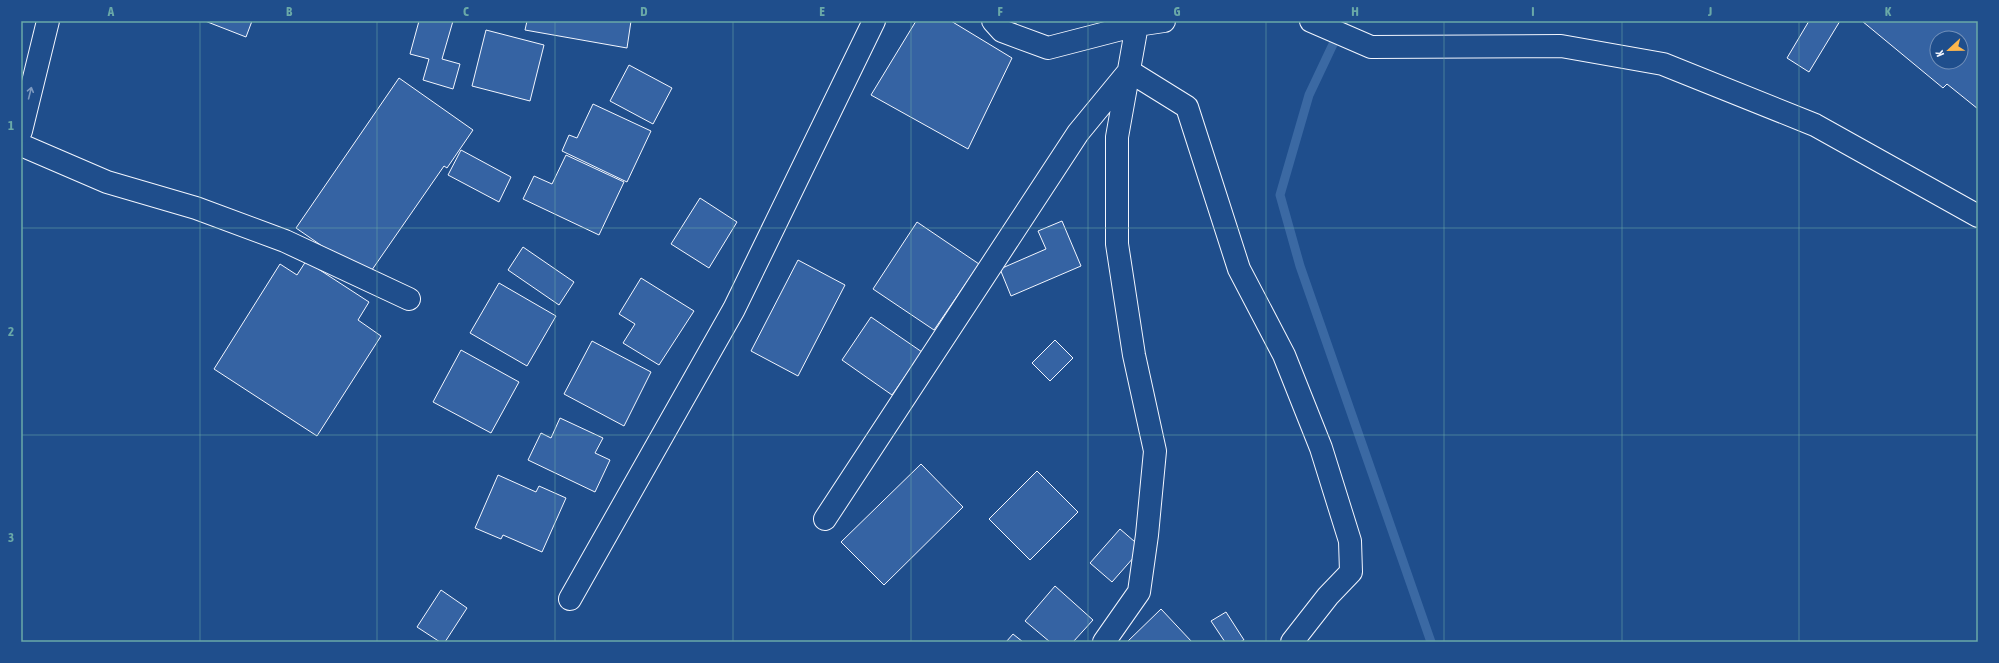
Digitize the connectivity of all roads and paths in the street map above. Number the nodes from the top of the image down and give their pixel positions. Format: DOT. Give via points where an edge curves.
graph roads {
  1 [pos="48,21"];
  2 [pos="874,21"];
  3 [pos="993,21"];
  4 [pos="1164,21"];
  5 [pos="1311,21"];
  6 [pos="1137,25"];
  7 [pos="1129,71"];
  8 [pos="21,131"];
  9 [pos="21,145"];
  10 [pos="1978,216"];
  11 [pos="409,299"];
  12 [pos="825,519"];
  13 [pos="570,599"];
  14 [pos="1104,642"];
  15 [pos="1292,642"];
  8 -- 1 [label="main road, one-way"];
  2 -- 13 [label="main road" via="734,309"];
  3 -- 6 [label="main road" via="1002,31 1048,48"];
  4 -- 6 [label="main road"];
  5 -- 10 [label="main road" via="1371,47 1561,46 1663,64 1815,125"];
  6 -- 7 [label="main road"];
  7 -- 12 [label="main road" via="1078,133"];
  7 -- 14 [label="main road" via="1116,137 1117,244 1134,355 1155,451 1139,592"];
  7 -- 15 [label="main road" via="1187,107 1239,268 1284,355 1321,448 1350,541 1351,572 1328,596"];
  9 -- 11 [label="main road" via="107,182 196,208 285,241"];
}
